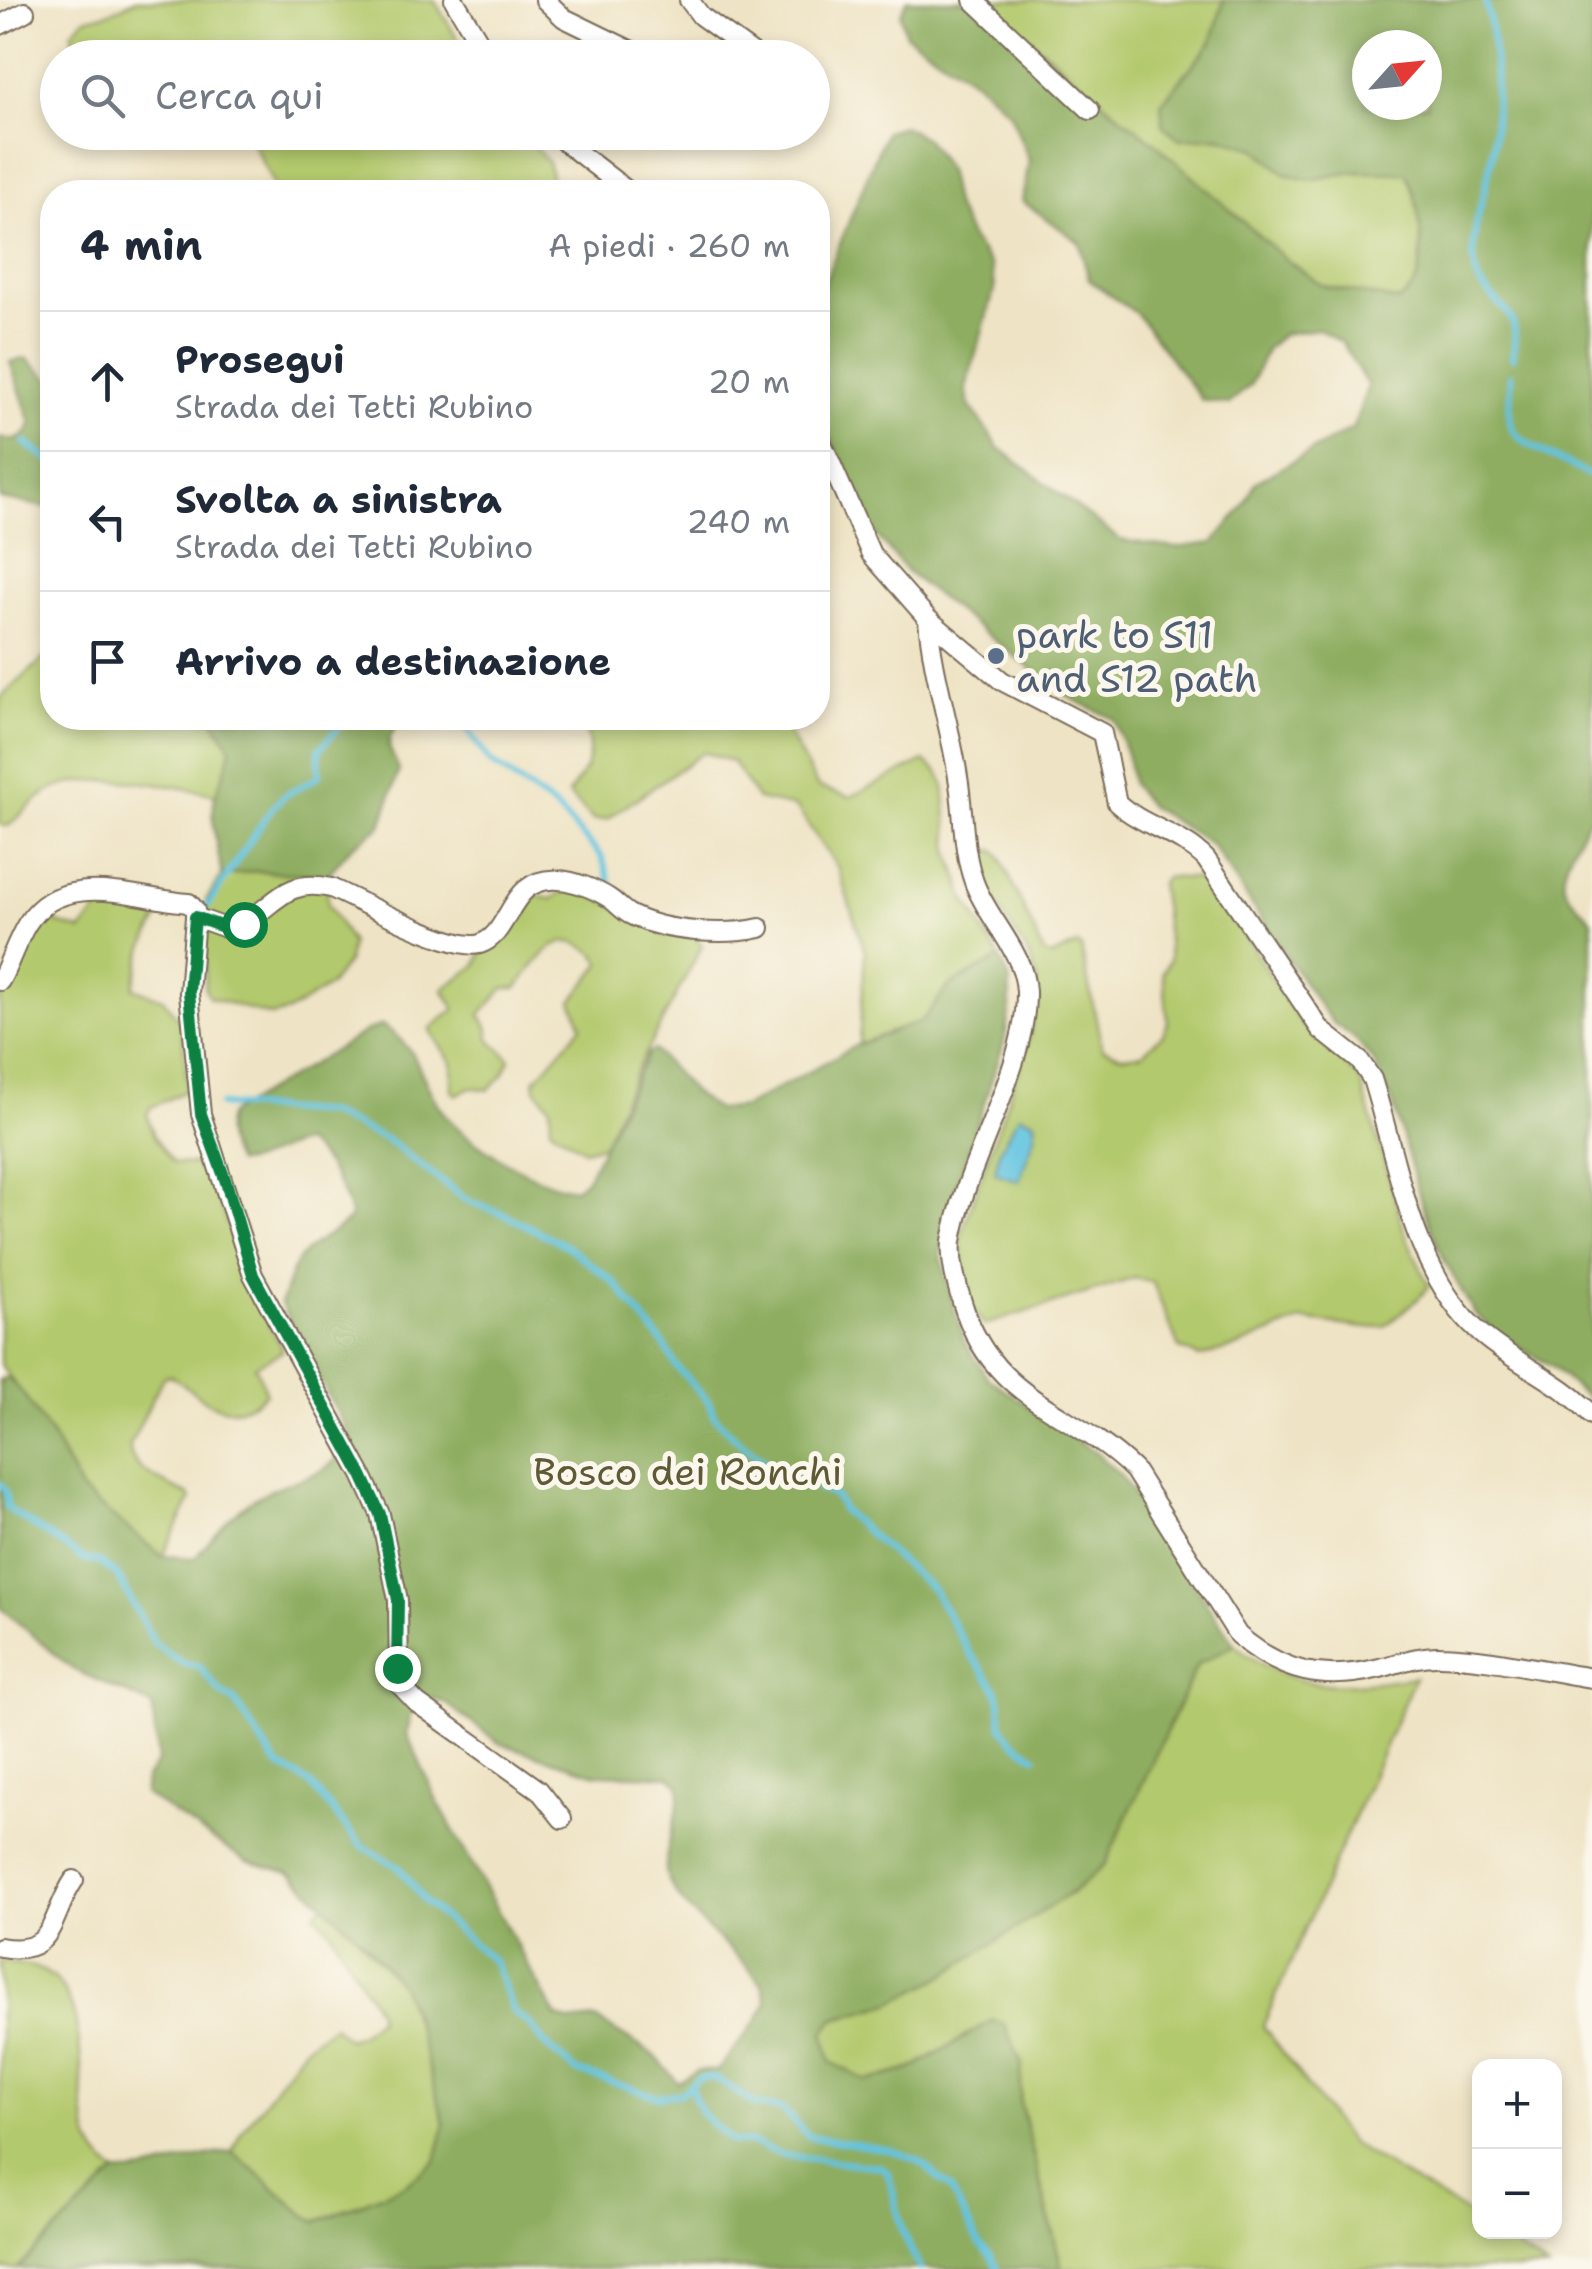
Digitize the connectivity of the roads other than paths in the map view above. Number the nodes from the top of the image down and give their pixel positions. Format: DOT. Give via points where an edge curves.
graph roads {
  1 [pos="454,0"];
  2 [pos="545,0"];
  3 [pos="688,0"];
  4 [pos="972,0"];
  5 [pos="25,12"];
  6 [pos="0,25"];
  7 [pos="478,40"];
  8 [pos="609,40"];
  9 [pos="732,40"];
  10 [pos="1090,110"];
  11 [pos="575,150"];
  12 [pos="614,180"];
  13 [pos="830,461"];
  14 [pos="928,619"];
  15 [pos="195,917"];
  16 [pos="760,928"];
  17 [pos="0,982"];
  18 [pos="1592,1416"];
  19 [pos="1592,1678"];
  20 [pos="562,1819"];
  21 [pos="74,1880"];
  22 [pos="0,1947"];
  1 -- 7 [label="street"];
  2 -- 8 [label="street" via="564,18"];
  3 -- 9 [label="street"];
  4 -- 10 [label="street"];
  5 -- 6 [label="street"];
  11 -- 12 [label="street"];
  13 -- 14 [label="street" via="871,554"];
  14 -- 18 [label="street" via="1002,680 1102,733 1117,803 1206,859 1321,1030 1372,1079 1410,1214 1445,1290 1480,1334 1562,1387"];
  14 -- 19 [label="street" via="969,867 1026,990 1024,1020 952,1241 959,1292 982,1351 1023,1393 1134,1470 1238,1635 1261,1654 1308,1673 1373,1670 1440,1656"];
  15 -- 16 [label="street" via="236,928 286,890 312,884 441,939 474,944 489,938 520,894 561,880 658,924 725,933"];
  15 -- 17 [label="street" via="189,903 76,890 29,920"];
  15 -- 20 [label="street" via="189,992 201,1114 253,1275 380,1514 398,1600 399,1684 538,1790"];
  21 -- 22 [label="street" via="43,1942 32,1949"];
}
